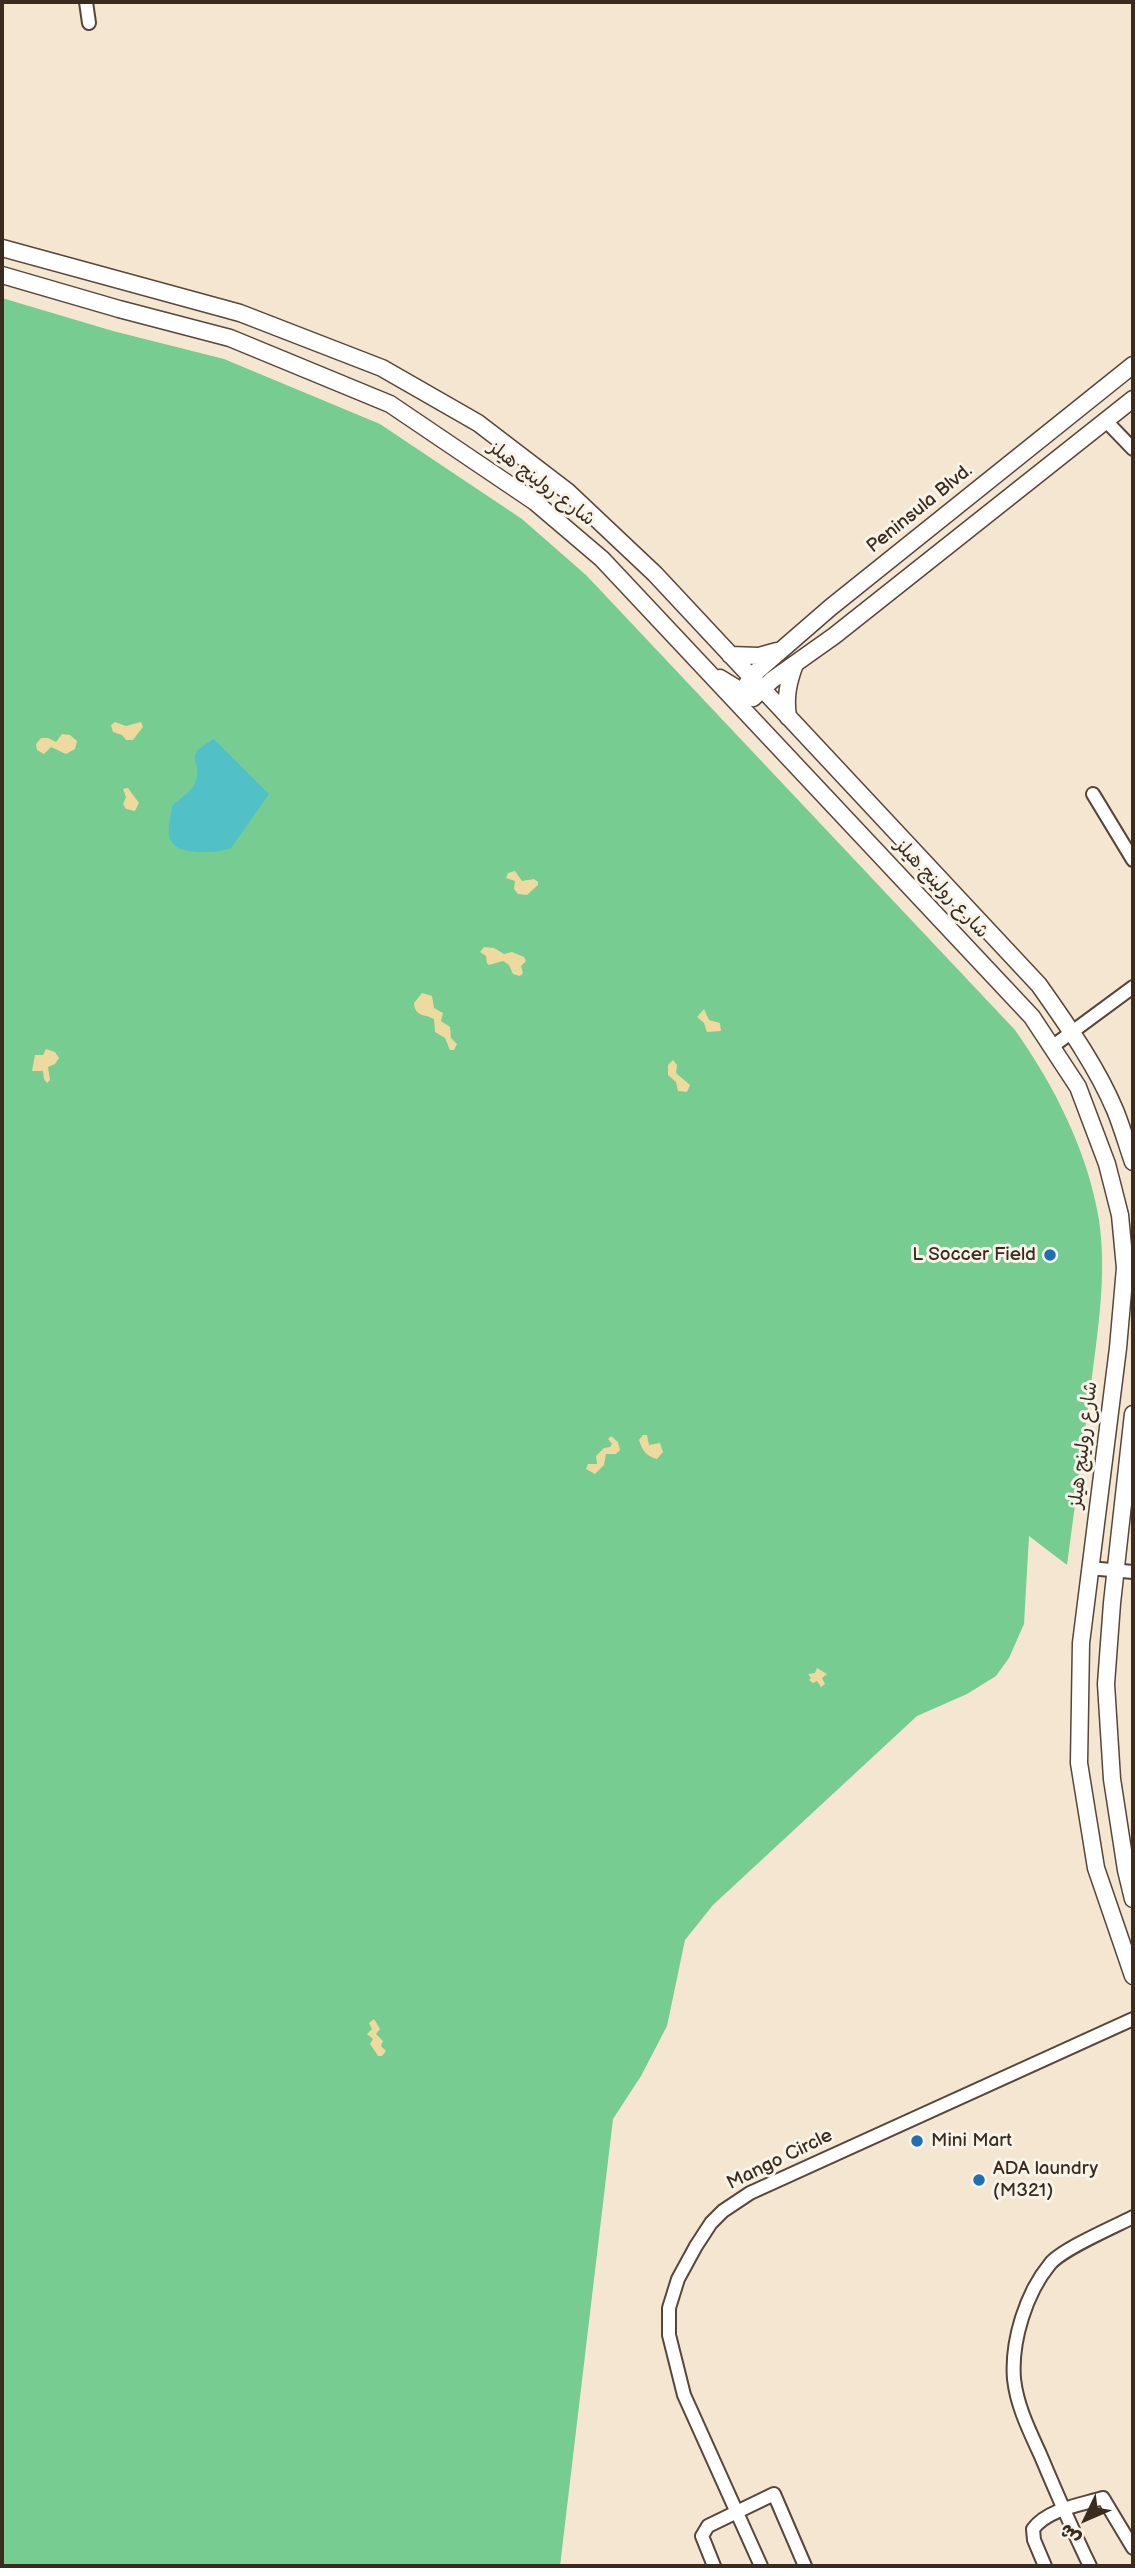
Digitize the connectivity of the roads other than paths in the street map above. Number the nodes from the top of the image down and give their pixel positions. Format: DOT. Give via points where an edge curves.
graph roads {
  1 [pos="86,2"];
  2 [pos="89,23"];
  3 [pos="2,248"];
  4 [pos="2,275"];
  5 [pos="1133,365"];
  6 [pos="1133,399"];
  7 [pos="1106,421"];
  8 [pos="1133,449"];
  9 [pos="779,651"];
  10 [pos="730,654"];
  11 [pos="795,664"];
  12 [pos="706,670"];
  13 [pos="756,688"];
  14 [pos="750,716"];
  15 [pos="788,718"];
  16 [pos="1093,794"];
  17 [pos="915,853"];
  18 [pos="1132,854"];
  19 [pos="895,870"];
  20 [pos="1133,987"];
  21 [pos="1072,1032"];
  22 [pos="1053,1046"];
  23 [pos="1133,1161"];
  24 [pos="1127,1214"];
  25 [pos="1133,1414"];
  26 [pos="1089,1568"];
  27 [pos="1125,1571"];
  28 [pos="1133,1899"];
  29 [pos="1133,1976"];
  30 [pos="1133,2019"];
  31 [pos="1133,2217"];
  32 [pos="1063,2509"];
  33 [pos="737,2512"];
  34 [pos="1133,2548"];
  35 [pos="713,2566"];
  36 [pos="761,2566"];
  37 [pos="805,2566"];
  38 [pos="1045,2566"];
  39 [pos="1090,2566"];
  1 -- 2 [label="street"];
  3 -- 10 [label="main road, شارع رولينج هيلز" via="240,313 382,368 478,423 567,491 655,574"];
  4 -- 12 [label="main road, شارع رولينج هيلز" via="230,338 390,404 535,502 602,559"];
  5 -- 9 [label="main road, Peninsula Blvd."];
  6 -- 7 [label="main road"];
  7 -- 8 [label="street"];
  7 -- 11 [label="main road"];
  9 -- 10 [label="main road" via="757,657"];
  9 -- 13 [label="main road, Peninsula Blvd."];
  10 -- 13 [label="main road, شارع رولينج هيلز"];
  11 -- 13 [label="main road"];
  11 -- 15 [label="main road" via="787,687"];
  12 -- 13 [label="main road"];
  12 -- 14 [label="main road, شارع رولينج هيلز"];
  13 -- 14 [label="main road"];
  13 -- 15 [label="main road, شارع رولينج هيلز"];
  14 -- 19 [label="main road, شارع رولينج هيلز"];
  15 -- 17 [label="main road, شارع رولينج هيلز"];
  16 -- 18 [label="street"];
  17 -- 19 [label="main road"];
  17 -- 21 [label="main road, شارع رولينج هيلز" via="1039,985"];
  19 -- 22 [label="main road, شارع رولينج هيلز" via="1032,1017"];
  20 -- 21 [label="street"];
  21 -- 22 [label="street"];
  21 -- 23 [label="main road, شارع رولينج هيلز" via="1116,1111"];
  22 -- 24 [label="main road, شارع رولينج هيلز" via="1078,1087"];
  24 -- 26 [label="main road, شارع رولينج هيلز" via="1121,1315"];
  25 -- 27 [label="main road"];
  26 -- 27 [label="street"];
  26 -- 29 [label="main road, شارع رولينج هيلز" via="1081,1643 1079,1763 1096,1868"];
  27 -- 28 [label="main road" via="1106,1684 1112,1779"];
  30 -- 33 [label="street, Mango Circle" via="750,2193 711,2223 678,2278 669,2308 669,2335 684,2395"];
  31 -- 32 [label="street" via="1051,2262 1031,2295 1017,2339 1014,2377 1019,2406"];
  32 -- 34 [label="street" via="1103,2498"];
  32 -- 38 [label="street" via="1038,2521 1033,2529"];
  32 -- 39 [label="street"];
  33 -- 35 [label="street" via="702,2532"];
  33 -- 36 [label="street, Mango Circle"];
  33 -- 37 [label="street" via="774,2494"];
}
